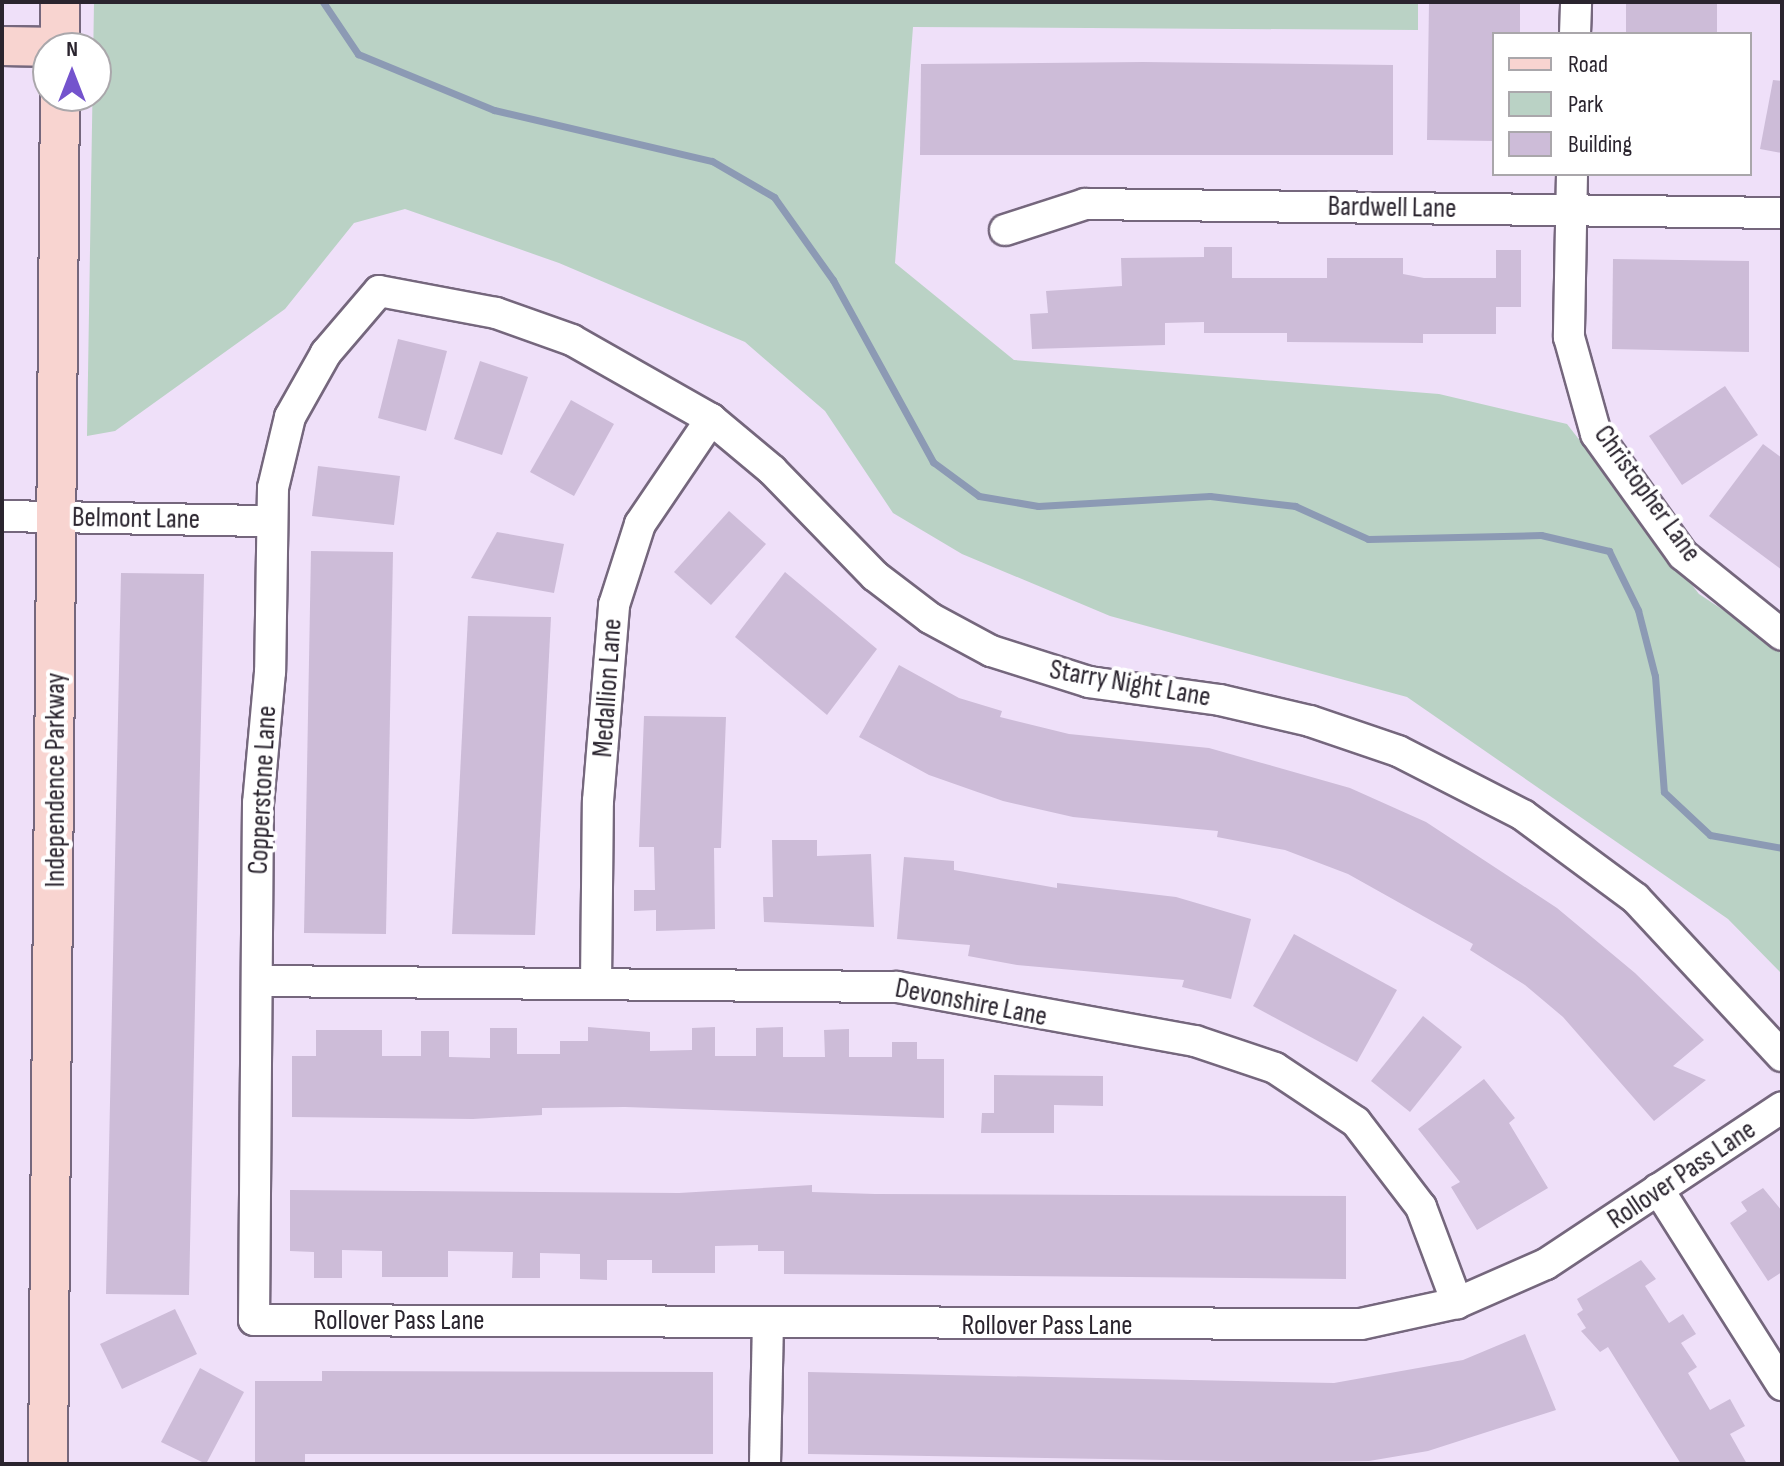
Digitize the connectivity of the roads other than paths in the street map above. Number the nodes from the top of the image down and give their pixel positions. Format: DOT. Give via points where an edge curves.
graph roads {
  1 [pos="60,2"];
  2 [pos="1576,2"];
  3 [pos="60,32"];
  4 [pos="1575,32"];
  5 [pos="2,46"];
  6 [pos="32,47"];
  7 [pos="60,112"];
  8 [pos="1572,176"];
  9 [pos="1572,211"];
  10 [pos="1782,213"];
  11 [pos="1005,230"];
  12 [pos="379,291"];
  13 [pos="711,419"];
  14 [pos="2,516"];
  15 [pos="56,517"];
  16 [pos="271,521"];
  17 [pos="1782,635"];
  18 [pos="257,981"];
  19 [pos="596,983"];
  20 [pos="1782,1056"];
  21 [pos="1782,1107"];
  22 [pos="1658,1189"];
  23 [pos="1457,1303"];
  24 [pos="254,1320"];
  25 [pos="768,1324"];
  26 [pos="1782,1385"];
  27 [pos="48,1464"];
  28 [pos="765,1464"];
  1 -- 3 [label="main road"];
  2 -- 4 [label="street"];
  5 -- 6 [label="main road"];
  7 -- 15 [label="main road, Independence Parkway"];
  8 -- 9 [label="street, Christopher Lane"];
  9 -- 10 [label="street, Bardwell Lane"];
  9 -- 11 [label="street, Bardwell Lane" via="1085,204"];
  9 -- 17 [label="street, Christopher Lane" via="1569,337 1596,434 1683,555"];
  12 -- 13 [label="street, Starry Night Lane" via="496,313 572,340"];
  12 -- 16 [label="street, Copperstone Lane" via="326,353 300,395 279,452"];
  13 -- 19 [label="street, Medallion Lane" via="640,524 614,605 598,801"];
  13 -- 20 [label="street, Starry Night Lane" via="772,470 875,576 930,618 991,651 1089,682 1220,700 1325,725 1441,770 1523,815 1599,868 1669,929"];
  14 -- 15 [label="street, Belmont Lane"];
  15 -- 16 [label="street, Belmont Lane"];
  15 -- 27 [label="main road, Independence Parkway"];
  16 -- 18 [label="street, Copperstone Lane"];
  18 -- 19 [label="street, Devonshire Lane"];
  18 -- 24 [label="street, Copperstone Lane"];
  19 -- 23 [label="street, Devonshire Lane" via="897,987 1040,1017 1165,1034 1254,1059 1336,1104 1392,1161 1427,1219"];
  21 -- 22 [label="street, Rollover Pass Lane"];
  22 -- 23 [label="street, Rollover Pass Lane" via="1546,1264"];
  22 -- 26 [label="street"];
  23 -- 25 [label="street, Rollover Pass Lane" via="1329,1327"];
  24 -- 25 [label="street, Rollover Pass Lane"];
  25 -- 28 [label="street"];
}
